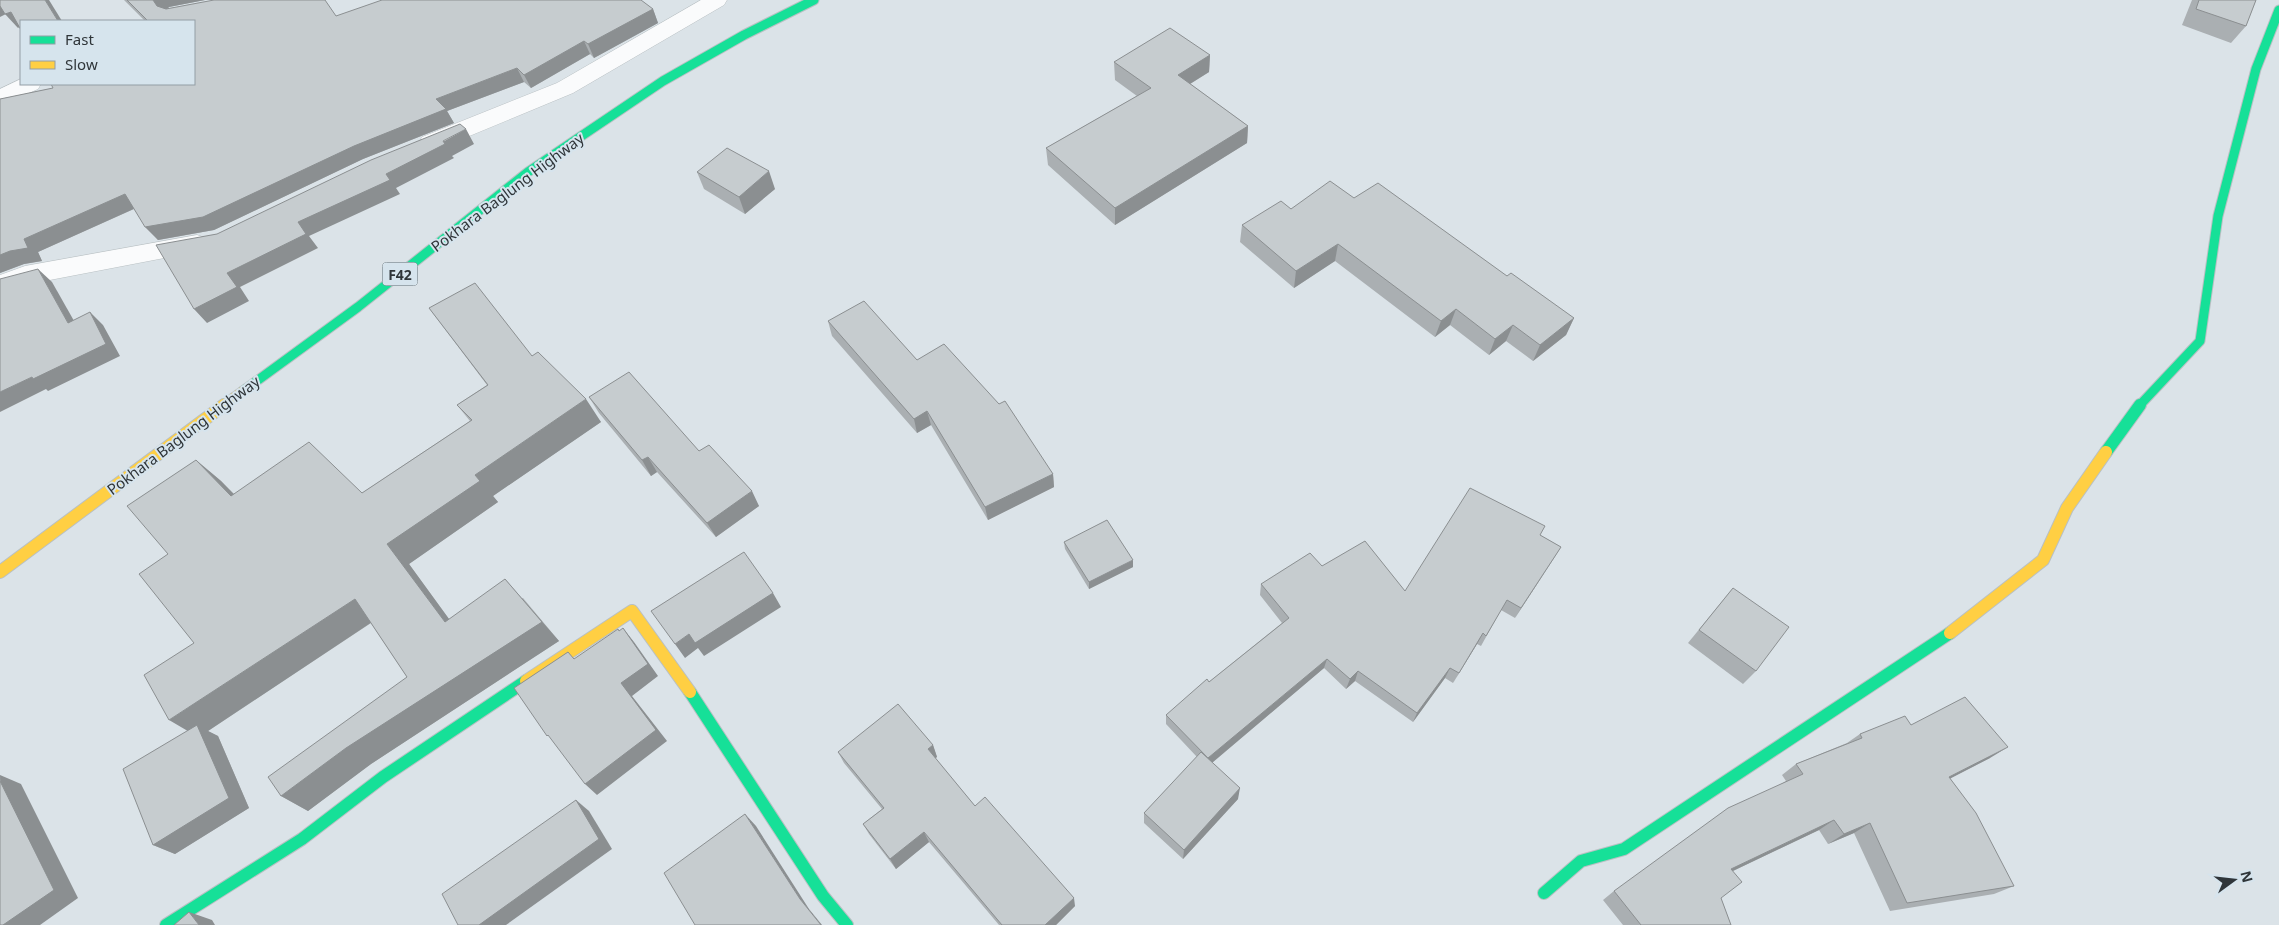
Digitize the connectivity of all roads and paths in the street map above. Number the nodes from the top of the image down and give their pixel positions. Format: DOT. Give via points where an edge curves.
graph roads {
  1 [pos="718,0"];
  2 [pos="814,0"];
  3 [pos="2279,10"];
  4 [pos="28,85"];
  5 [pos="0,98"];
  6 [pos="409,152"];
  7 [pos="220,240"];
  8 [pos="0,285"];
  9 [pos="0,572"];
  10 [pos="1544,893"];
  11 [pos="166,925"];
  12 [pos="847,925"];
  1 -- 6 [label="street" via="566,88"];
  2 -- 9 [label="main road, Pokhara Baglung Highway / F42" via="663,81 536,166 358,306"];
  3 -- 10 [label="main road" via="2256,69 2218,216 2200,341 2135,411 2067,508 2043,560 1941,640 1624,849 1580,861"];
  4 -- 5 [label="street"];
  7 -- 8 [label="street" via="25,275"];
  11 -- 12 [label="main road" via="302,839 382,777 632,611 703,711 823,896"];
}
